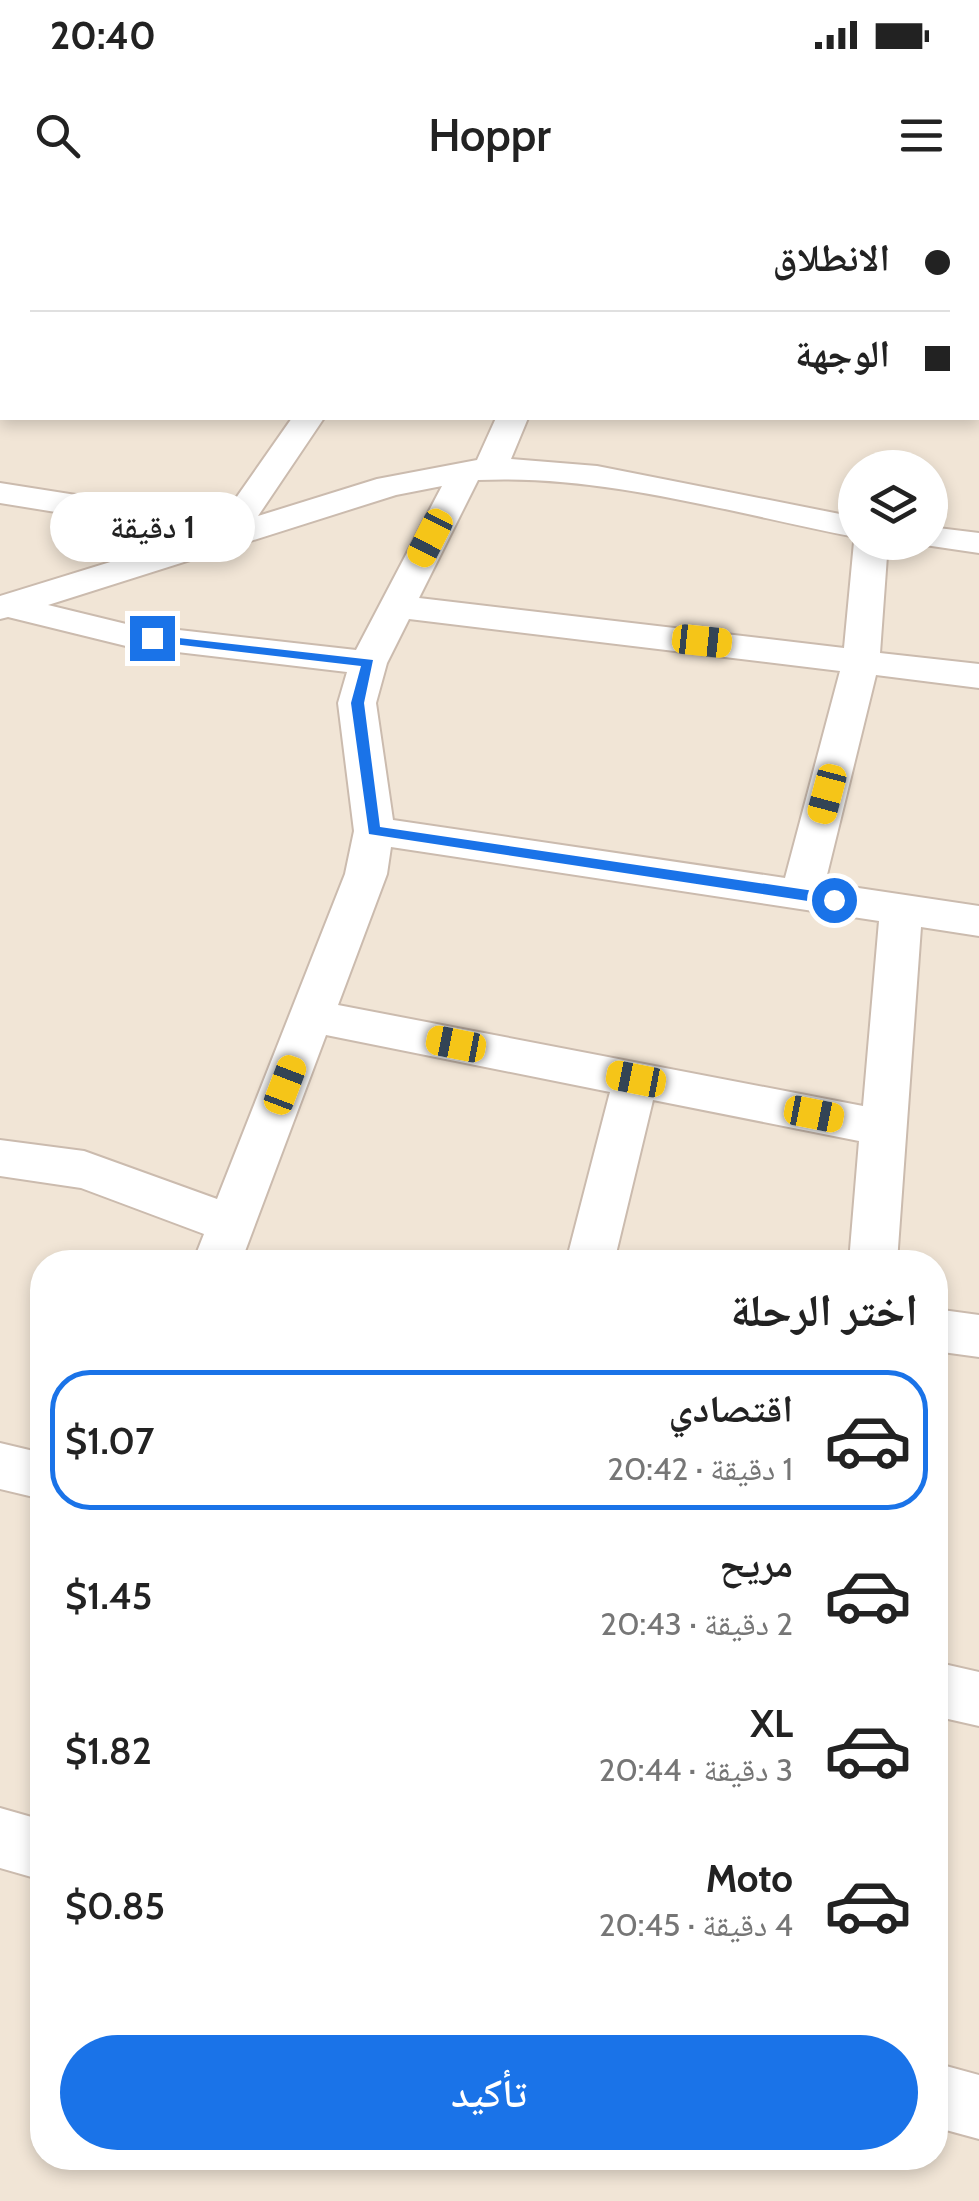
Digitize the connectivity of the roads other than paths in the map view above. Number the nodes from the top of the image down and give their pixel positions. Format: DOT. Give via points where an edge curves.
graph roads {
  1 [pos="307,420"];
  2 [pos="511,420"];
  3 [pos="477,470"];
  4 [pos="0,493"];
  5 [pos="838,524"];
  6 [pos="237,531"];
  7 [pos="948,539"];
  8 [pos="979,543"];
  9 [pos="869,560"];
  10 [pos="396,606"];
  11 [pos="4,607"];
  12 [pos="861,660"];
  13 [pos="368,662"];
  14 [pos="979,676"];
  15 [pos="374,831"];
  16 [pos="801,894"];
  17 [pos="901,910"];
  18 [pos="979,921"];
  19 [pos="312,1016"];
  20 [pos="636,1079"];
  21 [pos="884,1128"];
  22 [pos="0,1158"];
  23 [pos="224,1243"];
  24 [pos="593,1250"];
  25 [pos="873,1250"];
  26 [pos="948,1332"];
  27 [pos="979,1336"];
  28 [pos="0,1466"];
  29 [pos="30,1473"];
  30 [pos="948,1692"];
  31 [pos="979,1699"];
  32 [pos="0,1838"];
  33 [pos="30,1847"];
  34 [pos="948,2099"];
  35 [pos="979,2108"];
  1 -- 6 [label="street"];
  2 -- 3 [label="street"];
  3 -- 5 [label="street" via="597,476"];
  3 -- 6 [label="street" via="389,486"];
  3 -- 10 [label="street"];
  4 -- 6 [label="street"];
  6 -- 11 [label="street"];
  7 -- 8 [label="street"];
  9 -- 12 [label="street"];
  10 -- 12 [label="street"];
  10 -- 13 [label="street"];
  11 -- 13 [label="street" via="126,635"];
  12 -- 14 [label="street"];
  12 -- 16 [label="street"];
  13 -- 15 [label="street" via="357,703"];
  15 -- 16 [label="street"];
  15 -- 19 [label="street" via="366,874"];
  16 -- 17 [label="street"];
  17 -- 18 [label="street"];
  17 -- 21 [label="street"];
  19 -- 20 [label="street"];
  19 -- 23 [label="street"];
  20 -- 21 [label="street"];
  20 -- 24 [label="street"];
  21 -- 25 [label="street"];
  22 -- 23 [label="street" via="84,1170"];
  26 -- 27 [label="street"];
  28 -- 29 [label="street"];
  30 -- 31 [label="street"];
  32 -- 33 [label="street"];
  34 -- 35 [label="street"];
}
